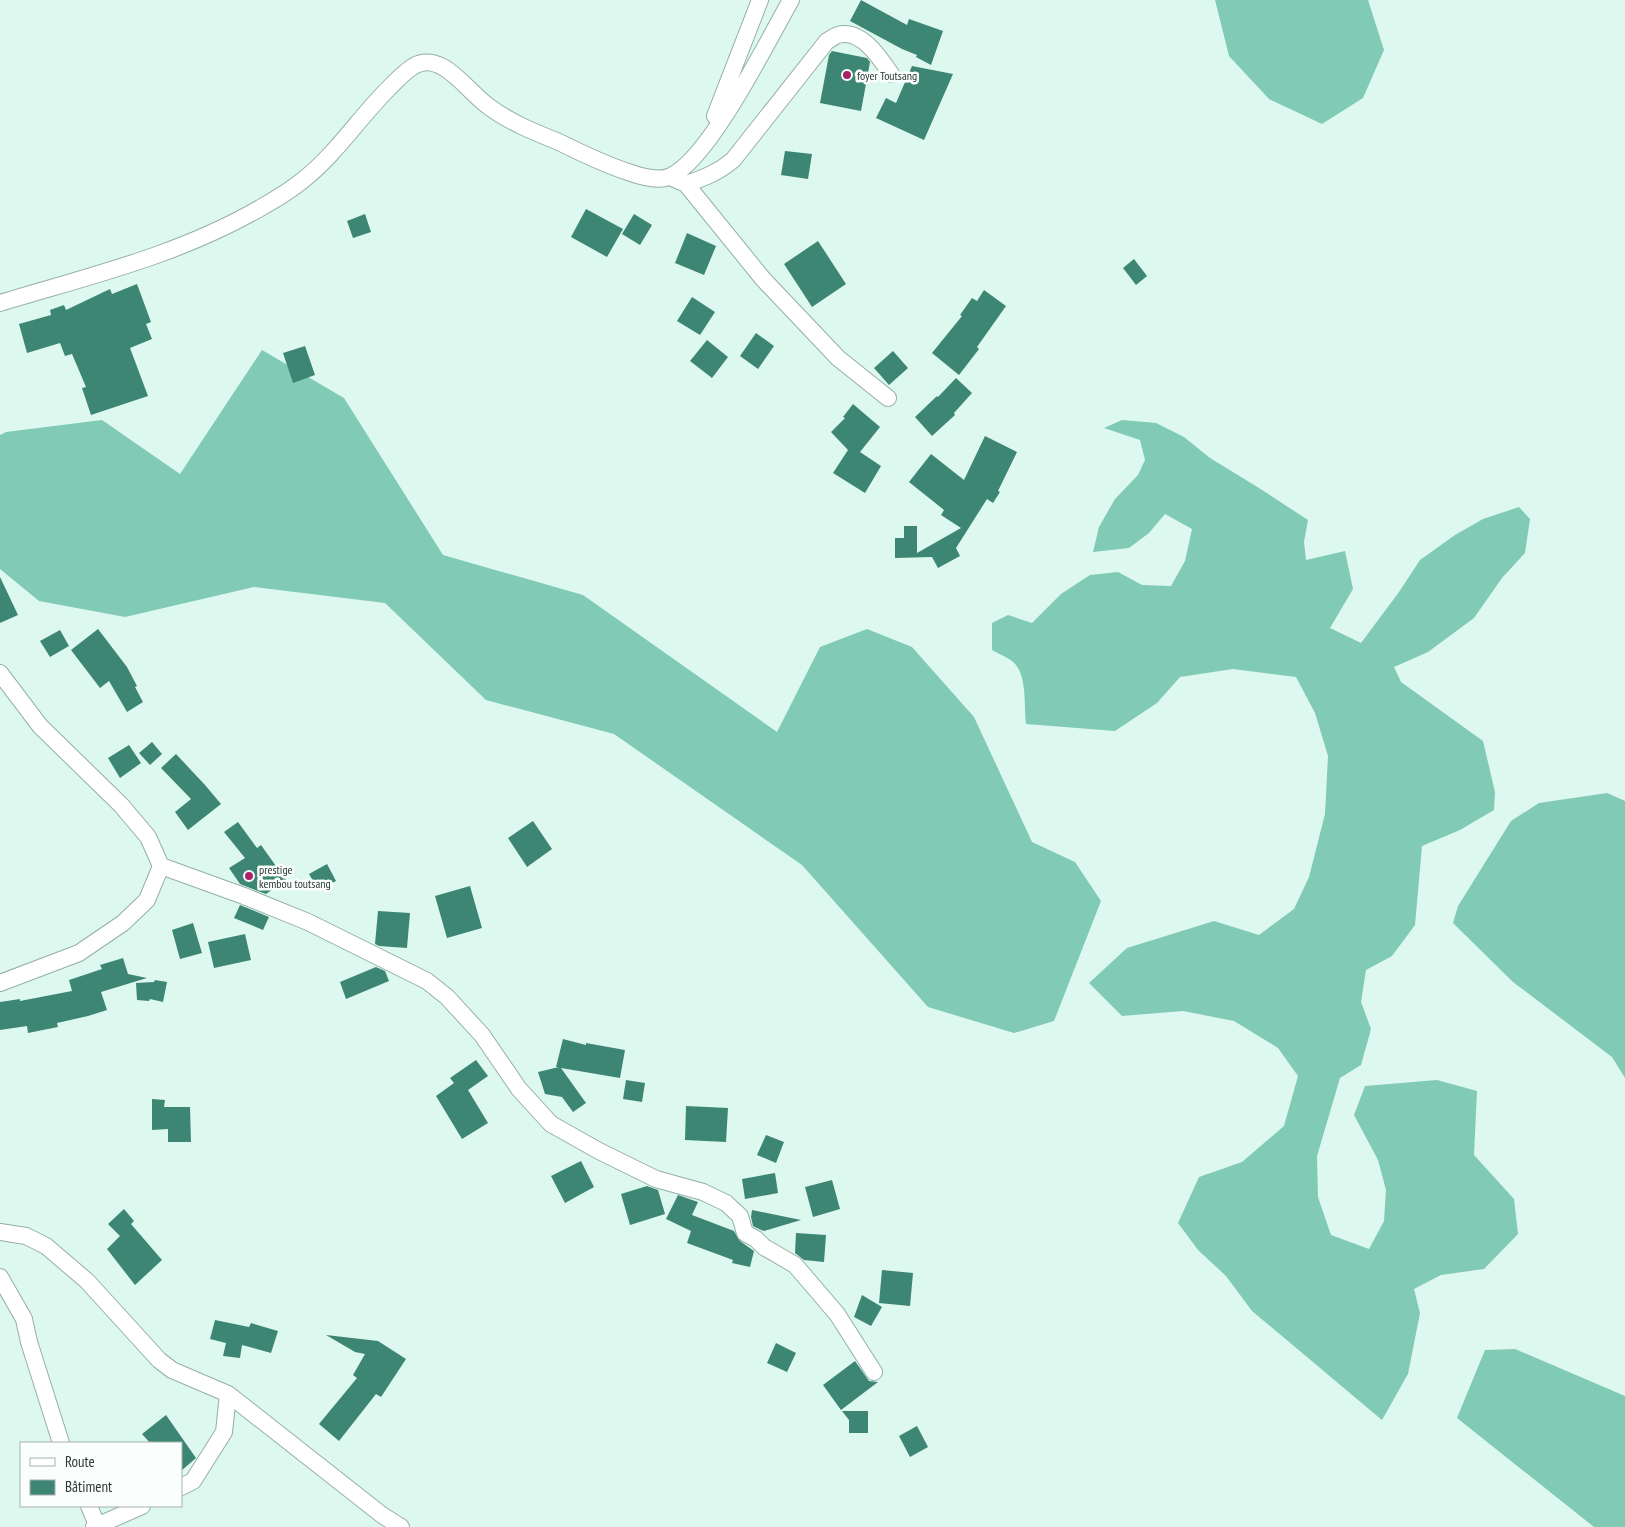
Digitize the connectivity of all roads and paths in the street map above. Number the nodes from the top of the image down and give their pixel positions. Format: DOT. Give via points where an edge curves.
graph roads {
  1 [pos="760,0"];
  2 [pos="791,0"];
  3 [pos="891,74"];
  4 [pos="704,146"];
  5 [pos="670,178"];
  6 [pos="686,184"];
  7 [pos="0,303"];
  8 [pos="888,398"];
  9 [pos="0,673"];
  10 [pos="161,866"];
  11 [pos="0,983"];
  12 [pos="0,1232"];
  13 [pos="0,1277"];
  14 [pos="874,1372"];
  15 [pos="228,1394"];
  16 [pos="61,1442"];
  17 [pos="182,1486"];
  18 [pos="89,1507"];
  19 [pos="140,1507"];
  20 [pos="379,1521"];
  21 [pos="96,1526"];
  22 [pos="402,1527"];
  1 -- 4 [label="street"];
  2 -- 4 [label="street"];
  3 -- 6 [label="street" via="873,49 854,36 839,35 827,41 733,160 721,170"];
  4 -- 5 [label="street"];
  5 -- 6 [label="street"];
  5 -- 7 [label="street" via="652,178 628,172 512,121 487,105 443,68 428,62 415,65 394,82 304,180 254,212 146,260"];
  6 -- 8 [label="street" via="763,279 838,358"];
  9 -- 10 [label="street" via="40,726 121,805 148,837"];
  10 -- 11 [label="street" via="147,900 123,923 79,953"];
  10 -- 14 [label="street" via="308,922 427,981 447,997 482,1035 519,1089 551,1124 656,1178 703,1192 726,1203 740,1216 746,1233 795,1265 837,1314"];
  12 -- 15 [label="street" via="26,1236 46,1246 87,1281 159,1360 172,1370"];
  13 -- 16 [label="street" via="24,1319"];
  15 -- 17 [label="street" via="224,1432 193,1481"];
  15 -- 20 [label="street"];
  18 -- 21 [label="street"];
  19 -- 21 [label="street"];
  20 -- 22 [label="street"];
}
